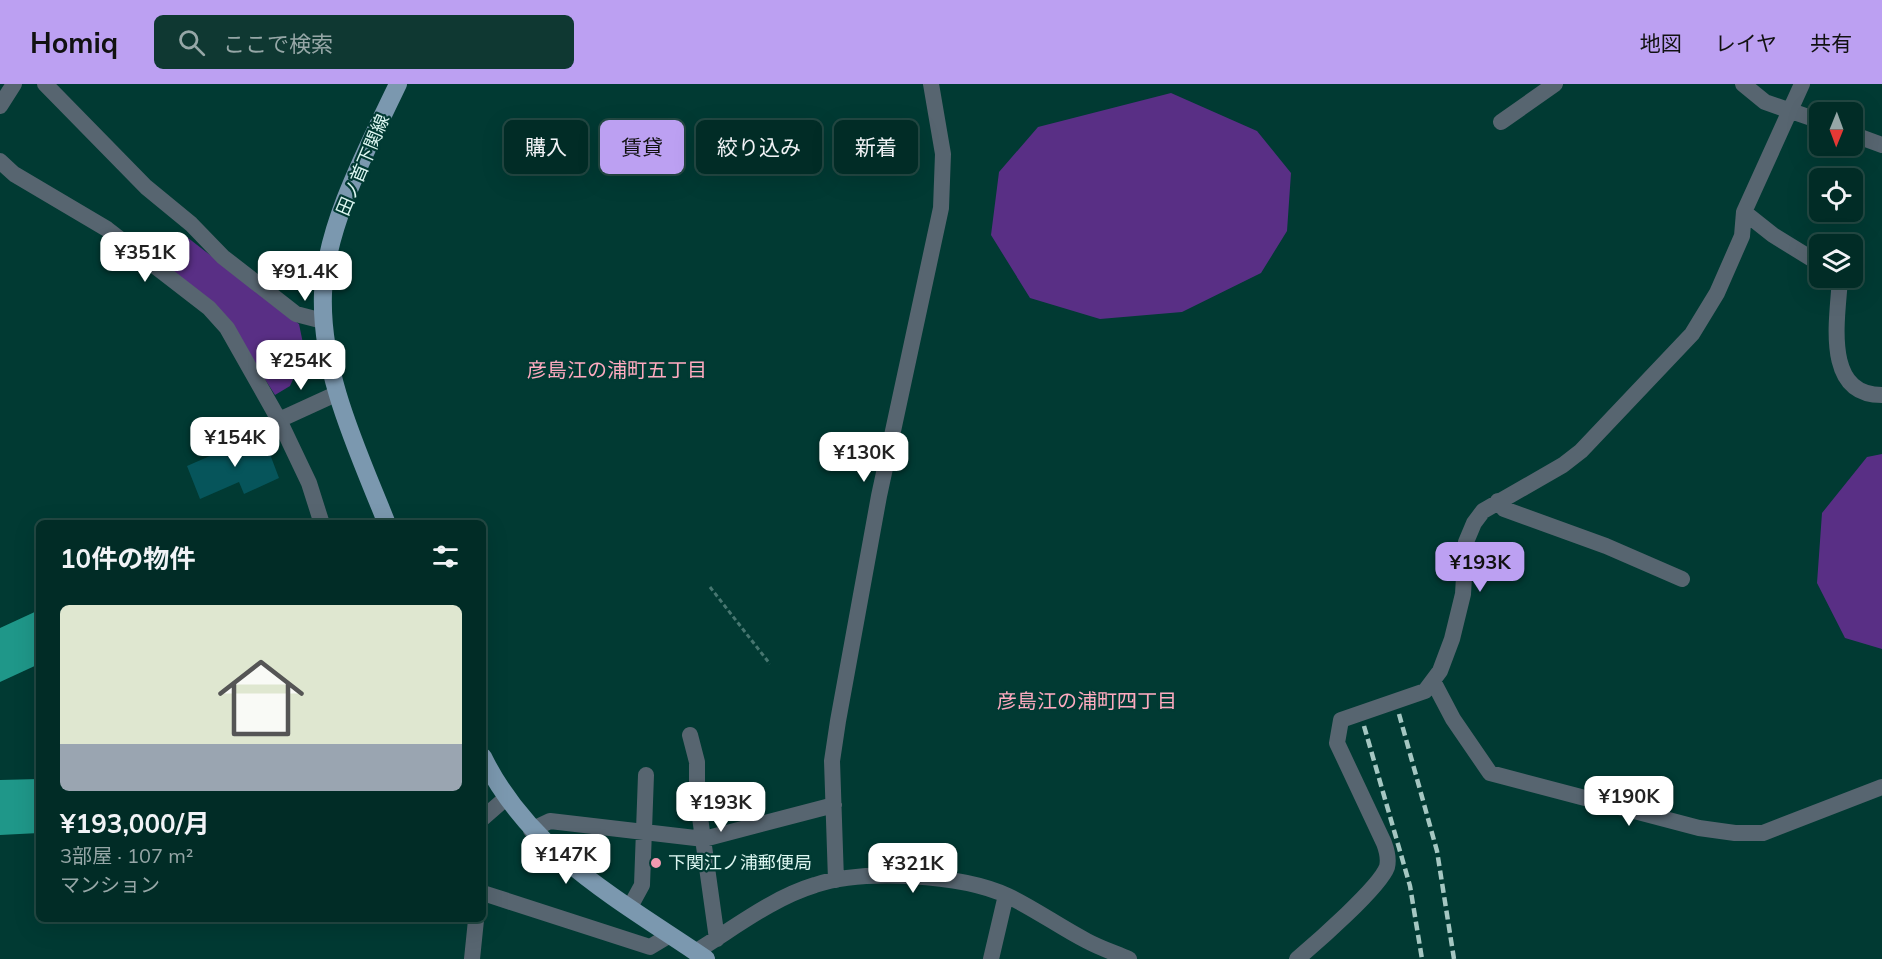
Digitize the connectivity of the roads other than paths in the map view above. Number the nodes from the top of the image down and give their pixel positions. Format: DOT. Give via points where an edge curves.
graph roads {
  1 [pos="14,84"];
  2 [pos="45,84"];
  3 [pos="398,84"];
  4 [pos="931,84"];
  5 [pos="1555,84"];
  6 [pos="1743,84"];
  7 [pos="1802,84"];
  8 [pos="0,106"];
  9 [pos="1790,110"];
  10 [pos="1809,117"];
  11 [pos="1501,123"];
  12 [pos="1863,138"];
  13 [pos="1882,145"];
  14 [pos="0,161"];
  15 [pos="1744,212"];
  16 [pos="1809,257"];
  17 [pos="1840,288"];
  18 [pos="323,321"];
  19 [pos="338,393"];
  20 [pos="1882,395"];
  21 [pos="279,420"];
  22 [pos="1498,501"];
  23 [pos="321,520"];
  24 [pos="386,520"];
  25 [pos="1682,579"];
  26 [pos="1433,681"];
  27 [pos="690,735"];
  28 [pos="486,762"];
  29 [pos="646,775"];
  30 [pos="1882,787"];
  31 [pos="506,798"];
  32 [pos="834,805"];
  33 [pos="486,815"];
  34 [pos="531,830"];
  35 [pos="643,832"];
  36 [pos="704,839"];
  37 [pos="837,880"];
  38 [pos="486,894"];
  39 [pos="1006,895"];
  40 [pos="630,907"];
  41 [pos="476,922"];
  42 [pos="670,935"];
  43 [pos="717,939"];
  44 [pos="700,956"];
  45 [pos="472,959"];
  46 [pos="991,959"];
  47 [pos="1129,959"];
  48 [pos="1297,959"];
  1 -- 8 [label="street"];
  2 -- 18 [label="street" via="146,187 223,257 296,314"];
  3 -- 18 [label="main road, 田ノ首下関線" via="334,236 324,282"];
  4 -- 32 [label="street" via="944,154 940,208 860,591 832,760"];
  5 -- 11 [label="street"];
  6 -- 9 [label="street" via="1765,102"];
  7 -- 9 [label="street"];
  9 -- 10 [label="street"];
  9 -- 15 [label="street"];
  12 -- 13 [label="street"];
  14 -- 21 [label="street" via="14,174 107,229 209,309 228,328"];
  15 -- 16 [label="street"];
  15 -- 22 [label="street" via="1742,236 1718,293 1692,334 1581,452"];
  17 -- 20 [label="street" via="1840,365 1849,384"];
  18 -- 19 [label="main road, 田ノ首下関線"];
  19 -- 21 [label="street"];
  19 -- 24 [label="main road, 田ノ首下関線"];
  21 -- 23 [label="street" via="309,483"];
  22 -- 25 [label="street" via="1504,509"];
  22 -- 26 [label="street" via="1484,511 1470,530 1459,614"];
  26 -- 30 [label="street" via="1490,772 1699,828 1763,832"];
  26 -- 48 [label="street" via="1425,691 1341,720 1337,743 1384,843 1387,866 1377,882"];
  27 -- 36 [label="street" via="697,762 697,796"];
  28 -- 31 [label="main road"];
  29 -- 35 [label="street"];
  31 -- 33 [label="street"];
  31 -- 34 [label="main road"];
  32 -- 36 [label="street"];
  32 -- 37 [label="street"];
  34 -- 35 [label="street" via="550,821"];
  34 -- 40 [label="main road" via="562,860"];
  35 -- 36 [label="street"];
  35 -- 40 [label="street" via="642,885"];
  36 -- 43 [label="street"];
  37 -- 39 [label="street" via="942,878 971,882"];
  37 -- 43 [label="street" via="790,895"];
  38 -- 42 [label="street" via="650,947"];
  39 -- 46 [label="street"];
  39 -- 47 [label="street" via="1087,941"];
  40 -- 42 [label="main road"];
  41 -- 45 [label="street"];
  42 -- 44 [label="main road"];
  43 -- 44 [label="street"];
}
